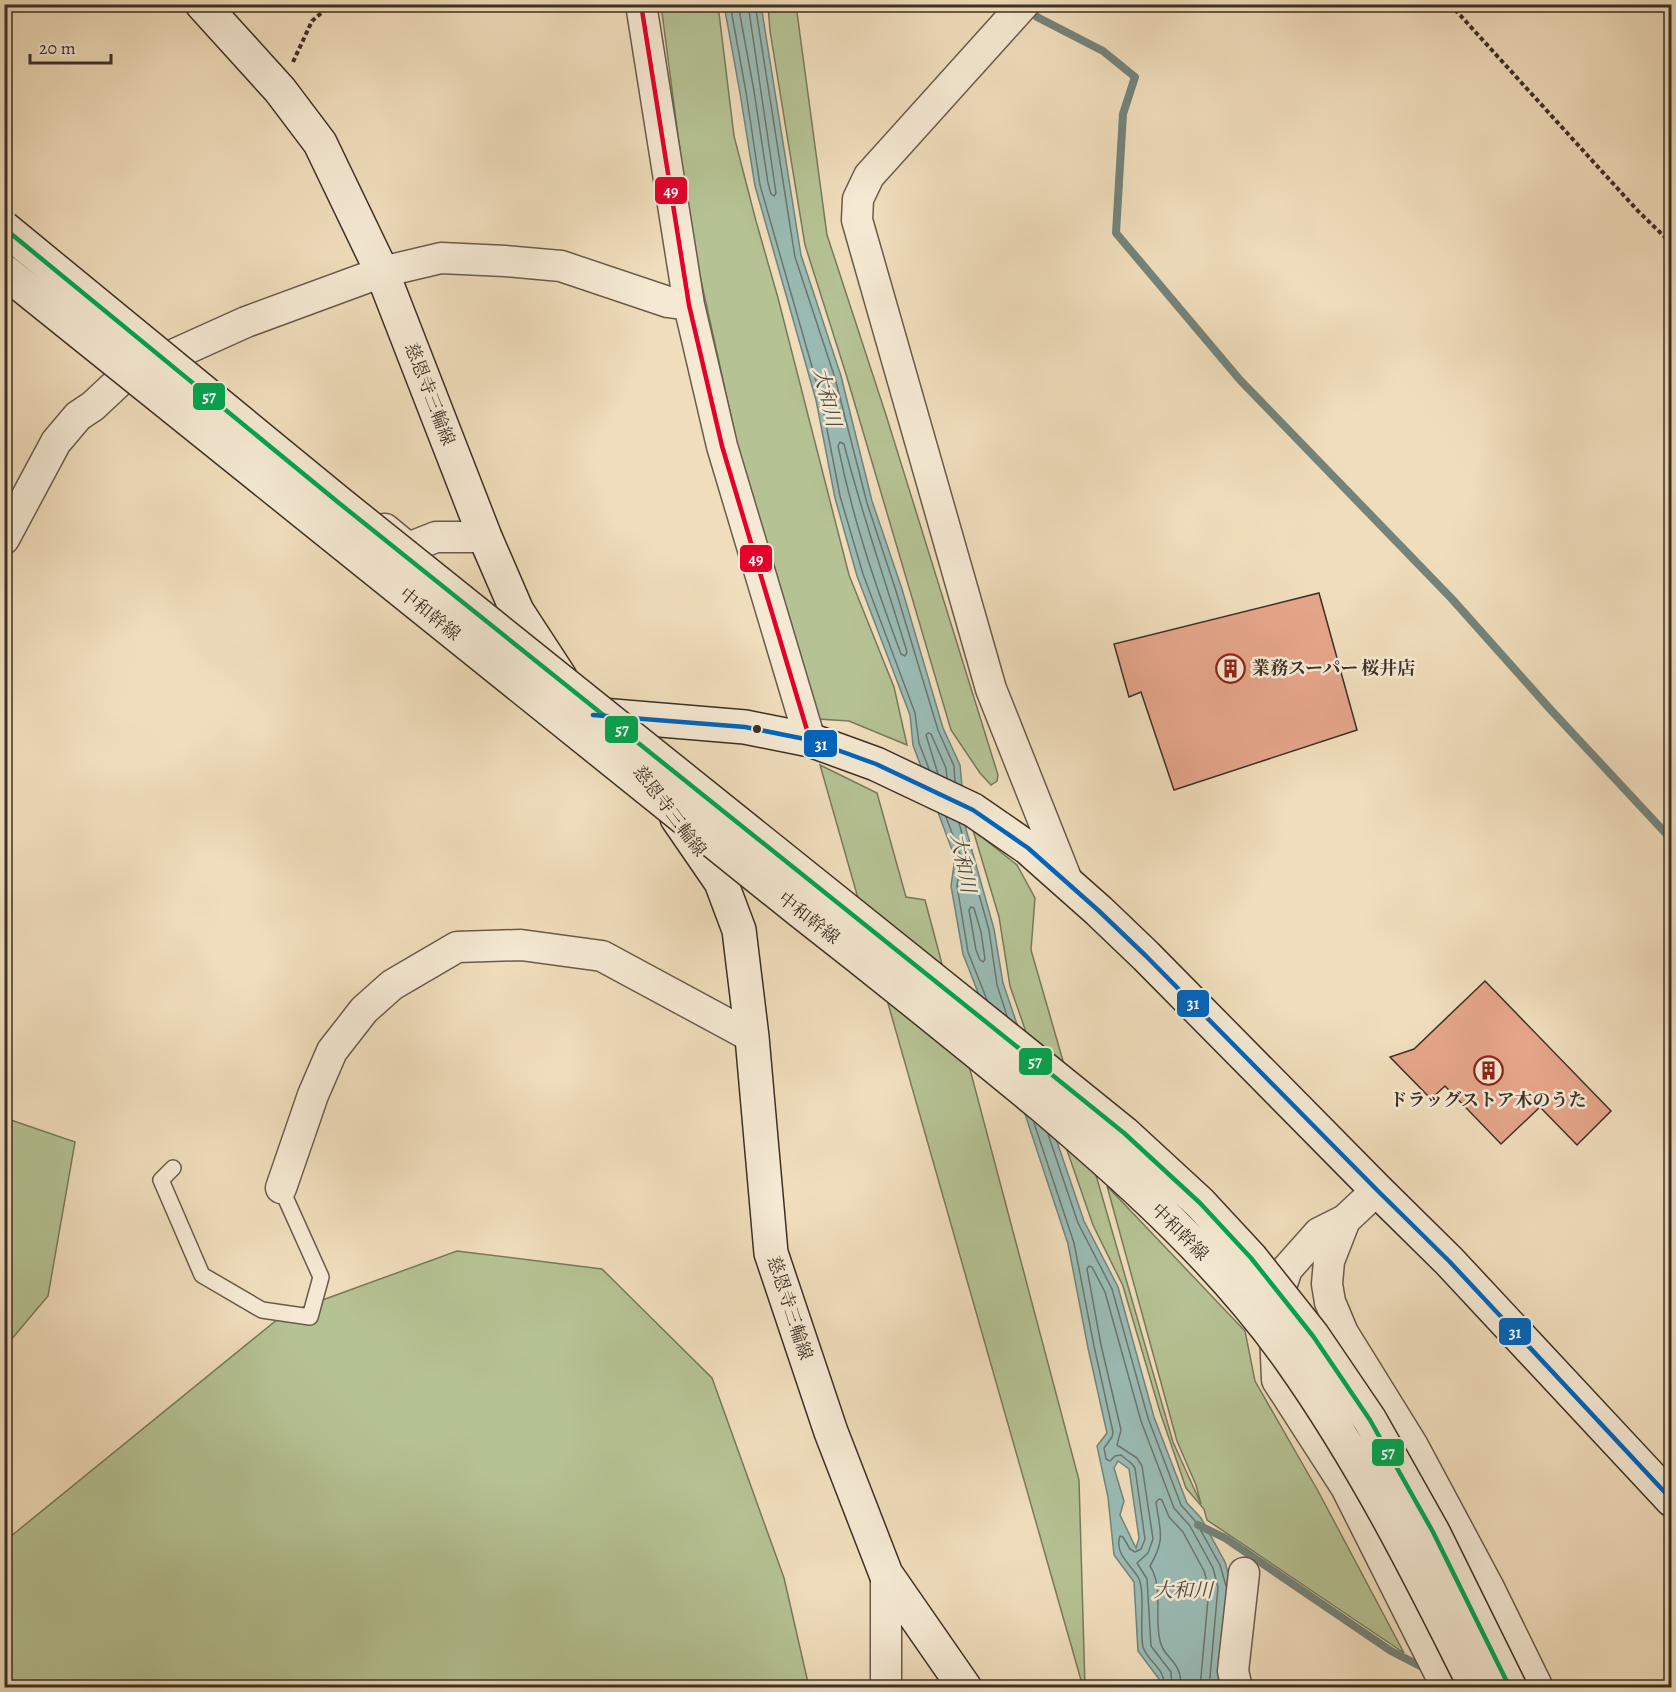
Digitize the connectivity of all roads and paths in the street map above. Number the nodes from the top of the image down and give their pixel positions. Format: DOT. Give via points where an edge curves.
graph roads {
  1 [pos="202,4"];
  2 [pos="332,4"];
  3 [pos="640,4"];
  4 [pos="1450,4"];
  5 [pos="1018,7"];
  6 [pos="280,90"];
  7 [pos="4,217"];
  8 [pos="4,228"];
  9 [pos="1671,244"];
  10 [pos="4,271"];
  11 [pos="382,272"];
  12 [pos="4,284"];
  13 [pos="689,305"];
  14 [pos="175,356"];
  15 [pos="124,377"];
  16 [pos="485,537"];
  17 [pos="4,539"];
  18 [pos="585,714"];
  19 [pos="810,740"];
  20 [pos="1068,883"];
  21 [pos="752,1037"];
  22 [pos="173,1168"];
  23 [pos="280,1188"];
  24 [pos="1377,1190"];
  25 [pos="1345,1220"];
  26 [pos="1671,1500"];
  27 [pos="1244,1573"];
  28 [pos="886,1575"];
  29 [pos="886,1688"];
  30 [pos="965,1688"];
  31 [pos="1237,1688"];
  32 [pos="1447,1688"];
  33 [pos="1476,1688"];
  34 [pos="1510,1688"];
  35 [pos="1538,1688"];
  1 -- 6 [label="main road, 慈恩寺三輪線"];
  2 -- 6 [label="path" via="312,21"];
  3 -- 13 [label="street"];
  4 -- 9 [label="path"];
  5 -- 20 [label="street" via="869,176 858,199 857,220 991,689"];
  6 -- 11 [label="main road, 慈恩寺三輪線" via="320,143"];
  7 -- 14 [label="street"];
  8 -- 34 [label="main road, 中和幹線, bridge" via="339,503 1124,1133 1200,1203 1251,1258 1313,1336 1370,1420 1433,1532"];
  10 -- 33 [label="main road, 中和幹線, bridge" via="927,1010 1108,1162 1177,1227 1289,1357 1343,1437 1407,1551"];
  11 -- 13 [label="street" via="441,258 561,266 668,302"];
  11 -- 14 [label="street" via="246,322"];
  11 -- 16 [label="main road, 慈恩寺三輪線"];
  12 -- 15 [label="street"];
  13 -- 19 [label="street" via="722,446"];
  14 -- 15 [label="street"];
  14 -- 16 [label="street" via="408,548 436,537"];
  15 -- 17 [label="street" via="78,416 56,442"];
  15 -- 18 [label="street" via="477,664"];
  16 -- 18 [label="main road, 慈恩寺三輪線" via="517,611"];
  18 -- 19 [label="main road" via="745,728"];
  18 -- 21 [label="main road, 慈恩寺三輪線" via="636,766 722,882 739,930"];
  19 -- 20 [label="main road" via="876,764 973,810 1028,848"];
  20 -- 24 [label="main road" via="1146,956"];
  21 -- 23 [label="street" via="602,956 521,945 458,947 392,984 364,1010 332,1052"];
  21 -- 28 [label="main road, 慈恩寺三輪線" via="771,1253 831,1432"];
  22 -- 23 [label="lane" via="161,1180 202,1275 262,1310 310,1317 321,1277"];
  24 -- 25 [label="street"];
  24 -- 26 [label="main road" via="1449,1261"];
  25 -- 32 [label="street" via="1319,1233 1287,1269 1274,1308 1277,1380 1346,1487"];
  25 -- 35 [label="street" via="1329,1261 1330,1302 1343,1333 1419,1456"];
  27 -- 31 [label="street" via="1233,1671"];
  28 -- 29 [label="street"];
  28 -- 30 [label="main road, 慈恩寺三輪線"];
}
